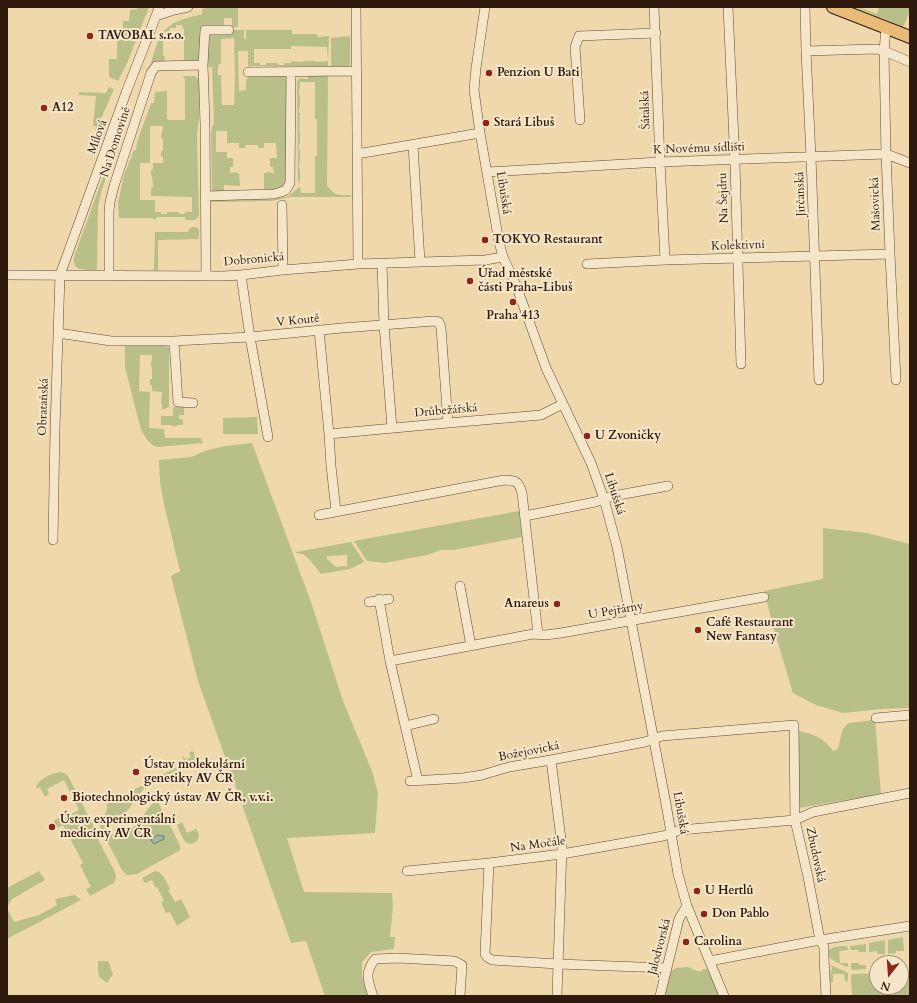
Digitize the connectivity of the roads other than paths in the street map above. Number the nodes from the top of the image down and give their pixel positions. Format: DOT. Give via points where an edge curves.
graph roads {
  1 [pos="159,7"];
  2 [pos="188,7"];
  3 [pos="356,7"];
  4 [pos="485,7"];
  5 [pos="654,7"];
  6 [pos="728,7"];
  7 [pos="805,7"];
  8 [pos="833,7"];
  9 [pos="156,16"];
  10 [pos="886,28"];
  11 [pos="229,30"];
  12 [pos="656,33"];
  13 [pos="909,33"];
  14 [pos="884,50"];
  15 [pos="806,51"];
  16 [pos="910,62"];
  17 [pos="203,65"];
  18 [pos="356,71"];
  19 [pos="248,72"];
  20 [pos="291,72"];
  21 [pos="580,120"];
  22 [pos="480,133"];
  23 [pos="413,145"];
  24 [pos="357,154"];
  25 [pos="886,154"];
  26 [pos="811,157"];
  27 [pos="734,160"];
  28 [pos="660,162"];
  29 [pos="910,163"];
  30 [pos="488,172"];
  31 [pos="206,196"];
  32 [pos="282,205"];
  33 [pos="890,254"];
  34 [pos="815,256"];
  35 [pos="503,257"];
  36 [pos="738,258"];
  37 [pos="666,260"];
  38 [pos="420,262"];
  39 [pos="382,263"];
  40 [pos="358,264"];
  41 [pos="587,264"];
  42 [pos="283,270"];
  43 [pos="7,274"];
  44 [pos="60,275"];
  45 [pos="109,275"];
  46 [pos="241,275"];
  47 [pos="206,276"];
  48 [pos="384,325"];
  49 [pos="319,330"];
  50 [pos="58,333"];
  51 [pos="250,337"];
  52 [pos="174,341"];
  53 [pos="741,364"];
  54 [pos="820,380"];
  55 [pos="896,380"];
  56 [pos="193,403"];
  57 [pos="563,404"];
  58 [pos="448,422"];
  59 [pos="392,428"];
  60 [pos="329,434"];
  61 [pos="268,437"];
  62 [pos="668,486"];
  63 [pos="604,499"];
  64 [pos="336,511"];
  65 [pos="319,515"];
  66 [pos="525,516"];
  67 [pos="53,540"];
  68 [pos="460,586"];
  69 [pos="764,597"];
  70 [pos="389,599"];
  71 [pos="379,600"];
  72 [pos="369,602"];
  73 [pos="631,620"];
  74 [pos="538,634"];
  75 [pos="471,646"];
  76 [pos="390,661"];
  77 [pos="910,715"];
  78 [pos="876,718"];
  79 [pos="434,719"];
  80 [pos="405,726"];
  81 [pos="653,739"];
  82 [pos="551,760"];
  83 [pos="910,793"];
  84 [pos="795,820"];
  85 [pos="671,833"];
  86 [pos="562,854"];
  87 [pos="489,864"];
  88 [pos="407,871"];
  89 [pos="688,906"];
  90 [pos="910,926"];
  91 [pos="820,940"];
  92 [pos="710,960"];
  93 [pos="558,964"];
  94 [pos="666,968"];
  95 [pos="373,996"];
  96 [pos="460,996"];
  97 [pos="557,996"];
  98 [pos="660,996"];
  99 [pos="724,996"];
  100 [pos="826,996"];
  1 -- 9 [label="street, Mílová"];
  2 -- 9 [label="street"];
  3 -- 18 [label="street"];
  4 -- 22 [label="street, Libušská" via="474,90"];
  5 -- 12 [label="street, Šátalská"];
  6 -- 27 [label="street, Na Šejdru"];
  7 -- 15 [label="street, Jirčanská"];
  8 -- 10 [label="main road"];
  9 -- 44 [label="street, Mílová"];
  10 -- 13 [label="main road"];
  10 -- 14 [label="street, Mašovická"];
  11 -- 17 [label="street" via="205,30"];
  12 -- 21 [label="street" via="579,36 575,47"];
  12 -- 28 [label="street, Šátalská"];
  14 -- 15 [label="street"];
  14 -- 16 [label="street"];
  14 -- 25 [label="street, Mašovická"];
  15 -- 26 [label="street, Jirčanská"];
  17 -- 31 [label="street"];
  17 -- 45 [label="street, Na Domovině" via="156,66 151,74 110,202"];
  18 -- 20 [label="street"];
  18 -- 24 [label="street"];
  19 -- 20 [label="street"];
  20 -- 31 [label="street" via="290,183 286,190 266,195"];
  22 -- 23 [label="street"];
  22 -- 30 [label="street, Libušská"];
  23 -- 24 [label="street"];
  23 -- 38 [label="street"];
  24 -- 40 [label="street"];
  25 -- 26 [label="street, K Novému sídlišti"];
  25 -- 29 [label="street, K Novému sídlišti"];
  25 -- 33 [label="street, Mašovická"];
  26 -- 27 [label="street, K Novému sídlišti"];
  26 -- 34 [label="street, Jirčanská"];
  27 -- 28 [label="street, K Novému sídlišti"];
  27 -- 36 [label="street, Na Šejdru"];
  28 -- 30 [label="street, K Novému sídlišti"];
  28 -- 37 [label="street, Šátalská"];
  30 -- 35 [label="street, Libušská"];
  31 -- 47 [label="street"];
  32 -- 42 [label="street"];
  33 -- 34 [label="street, Kolektivní"];
  33 -- 55 [label="street, Mašovická"];
  34 -- 36 [label="street, Kolektivní"];
  34 -- 54 [label="street, Jirčanská"];
  35 -- 38 [label="street, Dobronická"];
  35 -- 57 [label="street, Libušská" via="516,285 546,368"];
  36 -- 37 [label="street, Kolektivní"];
  36 -- 53 [label="street, Na Šejdru"];
  37 -- 41 [label="street, Kolektivní"];
  38 -- 39 [label="street, Dobronická"];
  39 -- 40 [label="street, Dobronická"];
  39 -- 48 [label="street"];
  40 -- 42 [label="street, Dobronická"];
  42 -- 46 [label="street, Dobronická"];
  43 -- 44 [label="street, Dobronická"];
  44 -- 45 [label="street, Dobronická"];
  44 -- 50 [label="street, Obrataňská"];
  45 -- 47 [label="street, Dobronická"];
  46 -- 47 [label="street, Dobronická"];
  46 -- 51 [label="street"];
  48 -- 49 [label="street, V Koutě"];
  48 -- 58 [label="street, V Koutě" via="439,322"];
  48 -- 59 [label="street"];
  49 -- 51 [label="street, V Koutě"];
  49 -- 60 [label="street"];
  50 -- 52 [label="street, V Koutě" via="111,341"];
  50 -- 67 [label="street, Obrataňská"];
  51 -- 52 [label="street, V Koutě"];
  51 -- 61 [label="street"];
  52 -- 56 [label="street" via="178,402"];
  57 -- 58 [label="street, Drůbežářská" via="541,415"];
  57 -- 63 [label="street, Libušská" via="591,463"];
  58 -- 59 [label="street, Drůbežářská"];
  59 -- 60 [label="street, Drůbežářská"];
  60 -- 64 [label="street"];
  62 -- 63 [label="street"];
  63 -- 66 [label="street"];
  63 -- 73 [label="street, Libušská" via="617,547"];
  64 -- 65 [label="street"];
  64 -- 66 [label="street" via="510,480 520,485"];
  66 -- 74 [label="street"];
  68 -- 75 [label="street"];
  69 -- 73 [label="street, U Pejřárny"];
  70 -- 71 [label="street"];
  71 -- 72 [label="street"];
  71 -- 76 [label="street"];
  73 -- 74 [label="street, U Pejřárny" via="561,633"];
  73 -- 81 [label="street, Libušská"];
  74 -- 75 [label="street, U Pejřárny"];
  75 -- 76 [label="street, U Pejřárny"];
  76 -- 80 [label="street"];
  77 -- 78 [label="street"];
  79 -- 80 [label="street"];
  80 -- 82 [label="street, Božejovická" via="414,781 463,778"];
  81 -- 82 [label="street, Božejovická"];
  81 -- 84 [label="street, Božejovická" via="662,736 794,725"];
  81 -- 85 [label="street, Libušská"];
  82 -- 86 [label="street"];
  83 -- 84 [label="street, Zbudovská" via="813,812"];
  84 -- 85 [label="street, Na Močále" via="680,830"];
  84 -- 91 [label="street, Zbudovská"];
  85 -- 86 [label="street, Na Močále"];
  85 -- 89 [label="street, Libušská" via="678,874"];
  86 -- 87 [label="street, Na Močále"];
  86 -- 93 [label="street"];
  87 -- 88 [label="street, Na Močále"];
  87 -- 93 [label="street" via="485,954 487,957 492,960"];
  89 -- 92 [label="street, Libušská"];
  89 -- 94 [label="street, Jalodvorská" via="679,919"];
  90 -- 91 [label="street"];
  91 -- 92 [label="street"];
  91 -- 100 [label="street, Zbudovská" via="824,947"];
  92 -- 99 [label="street, Libušská"];
  93 -- 94 [label="street"];
  93 -- 97 [label="street"];
  94 -- 98 [label="street, Jalodvorská"];
  95 -- 96 [label="street" via="368,978 369,966 375,959 397,958 454,961 462,965"];
}
